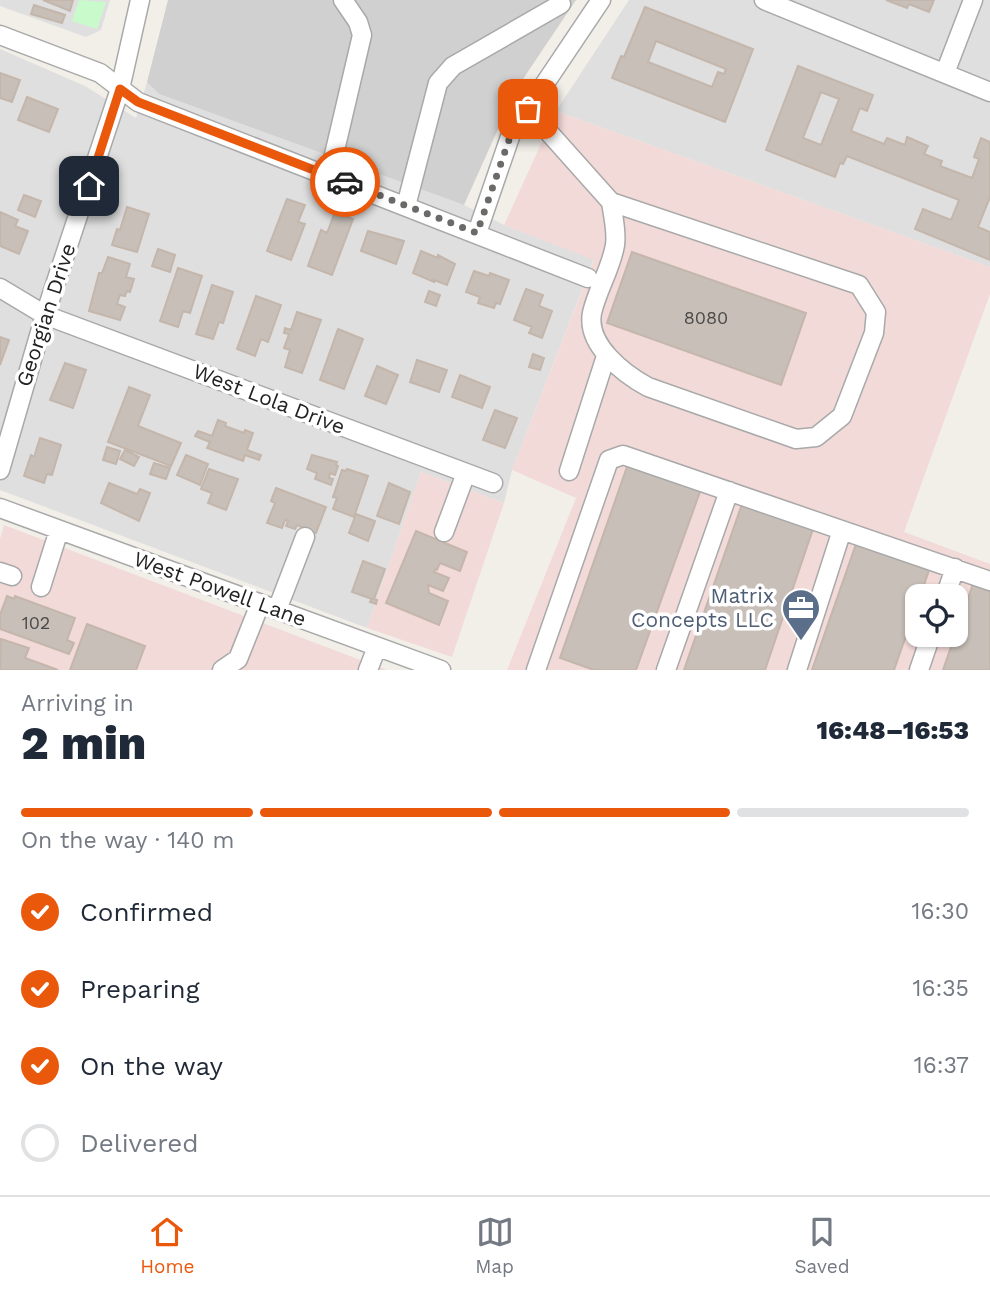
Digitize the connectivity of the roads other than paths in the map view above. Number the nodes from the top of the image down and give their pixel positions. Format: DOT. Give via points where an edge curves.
graph roads {
  1 [pos="139,0"];
  2 [pos="343,0"];
  3 [pos="601,0"];
  4 [pos="764,0"];
  5 [pos="973,0"];
  6 [pos="560,2"];
  7 [pos="583,26"];
  8 [pos="0,35"];
  9 [pos="945,73"];
  10 [pos="120,89"];
  11 [pos="990,92"];
  12 [pos="528,109"];
  13 [pos="329,176"];
  14 [pos="611,202"];
  15 [pos="406,206"];
  16 [pos="477,233"];
  17 [pos="588,278"];
  18 [pos="0,288"];
  19 [pos="46,315"];
  20 [pos="607,356"];
  21 [pos="0,470"];
  22 [pos="569,471"];
  23 [pos="466,473"];
  24 [pos="493,483"];
  25 [pos="729,491"];
  26 [pos="0,508"];
  27 [pos="59,530"];
  28 [pos="842,530"];
  29 [pos="444,532"];
  30 [pos="305,537"];
  31 [pos="955,569"];
  32 [pos="990,581"];
  33 [pos="950,584"];
  34 [pos="41,587"];
  35 [pos="260,604"];
  36 [pos="277,610"];
  37 [pos="377,647"];
  38 [pos="927,647"];
  39 [pos="543,668"];
  40 [pos="222,670"];
  41 [pos="368,670"];
  42 [pos="440,670"];
  43 [pos="666,670"];
  44 [pos="797,670"];
  45 [pos="919,670"];
  1 -- 10 [label="street, Georgian Drive"];
  2 -- 13 [label="street" via="362,35"];
  3 -- 7 [label="street"];
  4 -- 9 [label="street"];
  5 -- 9 [label="street"];
  6 -- 7 [label="street"];
  6 -- 15 [label="street" via="446,72 438,83"];
  7 -- 12 [label="street"];
  8 -- 10 [label="street" via="100,73"];
  9 -- 11 [label="street"];
  10 -- 13 [label="street" via="138,102"];
  10 -- 19 [label="street, Georgian Drive"];
  12 -- 14 [label="street"];
  12 -- 16 [label="street" via="511,134"];
  13 -- 15 [label="street"];
  14 -- 20 [label="street" via="614,249 592,316 596,337"];
  14 -- 20 [label="street" via="859,285 876,312 874,333 842,416 816,437 796,439 648,387"];
  15 -- 16 [label="street"];
  16 -- 17 [label="street"];
  18 -- 19 [label="street, West Lola Drive"];
  19 -- 21 [label="street, Georgian Drive"];
  19 -- 23 [label="street, West Lola Drive"];
  20 -- 22 [label="street"];
  23 -- 24 [label="street, West Lola Drive"];
  23 -- 29 [label="street"];
  25 -- 28 [label="street"];
  25 -- 39 [label="street" via="623,455 609,460"];
  25 -- 43 [label="street"];
  26 -- 27 [label="street, West Powell Lane"];
  27 -- 34 [label="street"];
  27 -- 35 [label="street, West Powell Lane"];
  28 -- 31 [label="street"];
  28 -- 44 [label="street"];
  30 -- 36 [label="street"];
  31 -- 32 [label="street"];
  31 -- 33 [label="street"];
  35 -- 36 [label="street, West Powell Lane"];
  35 -- 40 [label="street" via="238,659"];
  36 -- 37 [label="street, West Powell Lane"];
  37 -- 41 [label="street"];
  37 -- 42 [label="street, West Powell Lane"];
  38 -- 45 [label="street"];
}
